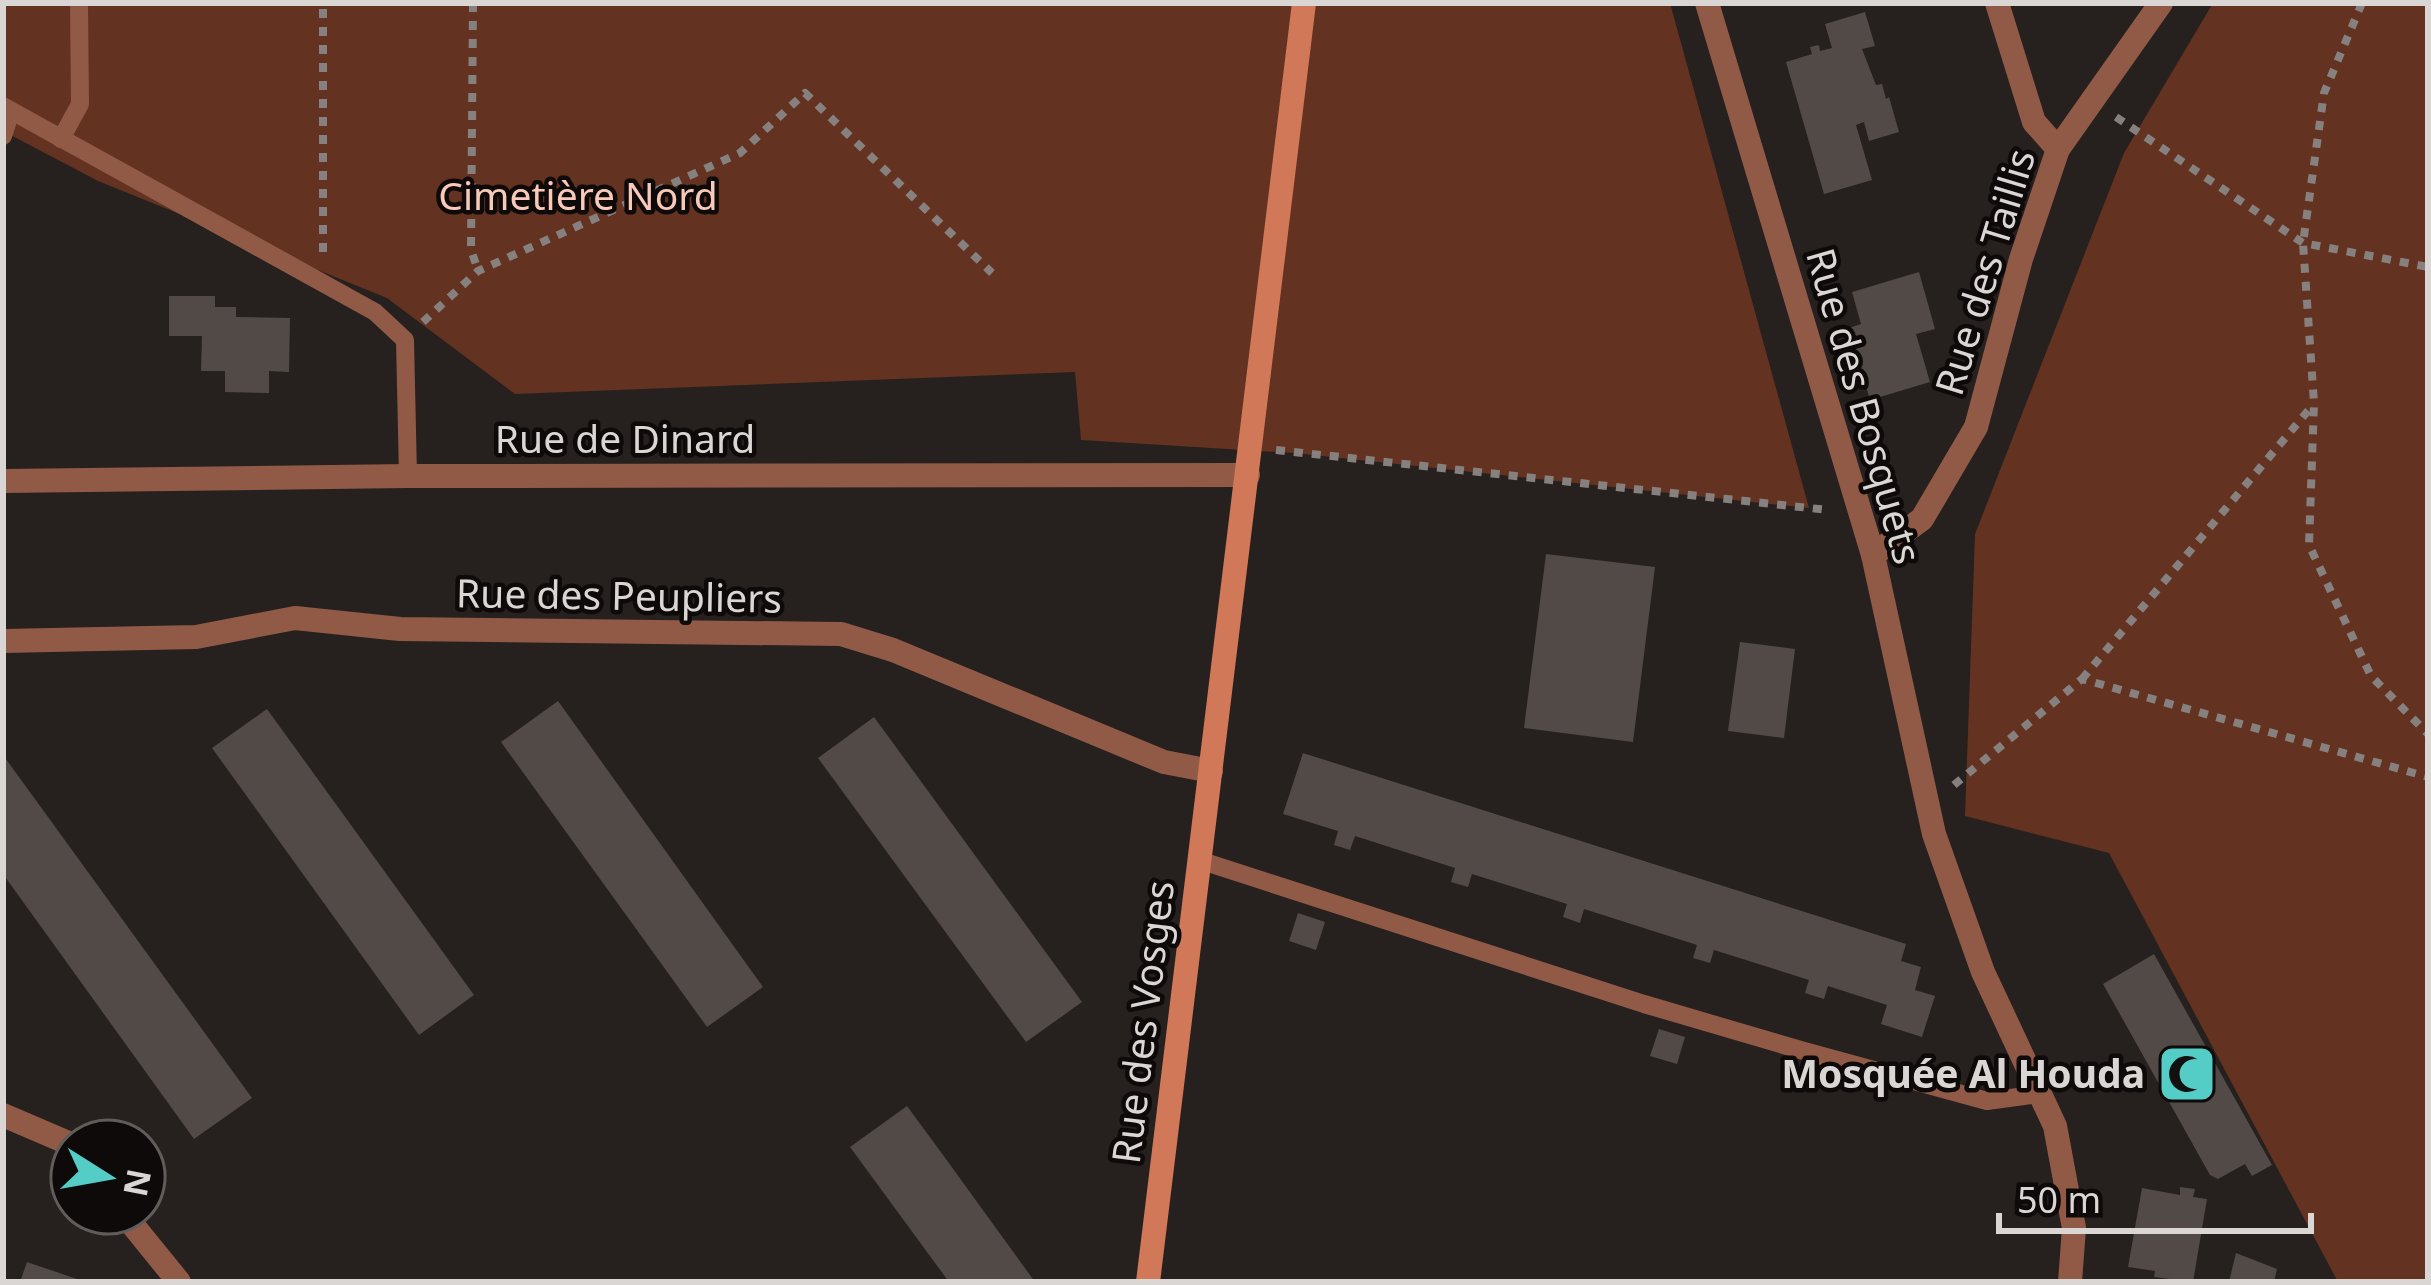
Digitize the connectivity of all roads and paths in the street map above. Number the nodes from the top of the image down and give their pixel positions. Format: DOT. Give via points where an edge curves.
graph roads {
  1 [pos="79,3"];
  2 [pos="323,3"];
  3 [pos="473,3"];
  4 [pos="1304,3"];
  5 [pos="1707,3"];
  6 [pos="1996,3"];
  7 [pos="2161,3"];
  8 [pos="2362,3"];
  9 [pos="2092,100"];
  10 [pos="7,108"];
  11 [pos="3,136"];
  12 [pos="61,140"];
  13 [pos="2058,149"];
  14 [pos="2303,243"];
  15 [pos="2428,267"];
  16 [pos="478,271"];
  17 [pos="992,273"];
  18 [pos="319,284"];
  19 [pos="404,340"];
  20 [pos="2314,403"];
  21 [pos="1251,447"];
  22 [pos="408,476"];
  23 [pos="1248,476"];
  24 [pos="3,482"];
  25 [pos="1859,513"];
  26 [pos="1873,555"];
  27 [pos="3,641"];
  28 [pos="2082,679"];
  29 [pos="2428,734"];
  30 [pos="1211,771"];
  31 [pos="2428,777"];
  32 [pos="1926,808"];
  33 [pos="1199,860"];
  34 [pos="2040,1094"];
  35 [pos="3,1115"];
  36 [pos="48,1135"];
  37 [pos="142,1237"];
  38 [pos="179,1282"];
  39 [pos="1148,1282"];
  40 [pos="2070,1282"];
  1 -- 12 [label="lane" via="80,104"];
  2 -- 18 [label="path" via="326,233"];
  3 -- 16 [label="path" via="471,250"];
  4 -- 21 [label="main road, Rue des Vosges"];
  5 -- 25 [label="street, Rue des Bosquets"];
  6 -- 13 [label="street" via="2034,122"];
  7 -- 9 [label="street, Rue des Taillis"];
  8 -- 14 [label="path" via="2324,93"];
  9 -- 13 [label="street, Rue des Taillis"];
  9 -- 14 [label="path"];
  10 -- 11 [label="lane"];
  10 -- 12 [label="lane"];
  12 -- 18 [label="lane"];
  13 -- 26 [label="street, Rue des Taillis" via="1976,427 1922,519"];
  14 -- 15 [label="path"];
  14 -- 20 [label="path"];
  16 -- 17 [label="path" via="740,153 805,93"];
  16 -- 19 [label="path"];
  18 -- 19 [label="lane" via="375,312"];
  19 -- 22 [label="lane"];
  20 -- 28 [label="path"];
  20 -- 29 [label="path" via="2309,545 2372,676"];
  21 -- 23 [label="main road, Rue des Vosges"];
  21 -- 25 [label="path"];
  22 -- 23 [label="street, Rue de Dinard"];
  22 -- 24 [label="street, Rue de Dinard"];
  23 -- 30 [label="main road, Rue des Vosges"];
  25 -- 26 [label="street, Rue des Bosquets"];
  26 -- 32 [label="street, Rue des Bosquets"];
  27 -- 30 [label="street, Rue des Peupliers" via="196,637 295,618 400,629 841,634 1164,762"];
  28 -- 31 [label="path"];
  28 -- 32 [label="path"];
  30 -- 33 [label="main road, Rue des Vosges"];
  32 -- 34 [label="street, Rue des Bosquets" via="1983,972"];
  33 -- 34 [label="lane" via="1804,1051 1987,1100"];
  33 -- 39 [label="main road, Rue des Vosges"];
  34 -- 40 [label="street, Rue des Bosquets" via="2055,1126 2074,1228"];
  35 -- 36 [label="street"];
  37 -- 38 [label="street"];
}
